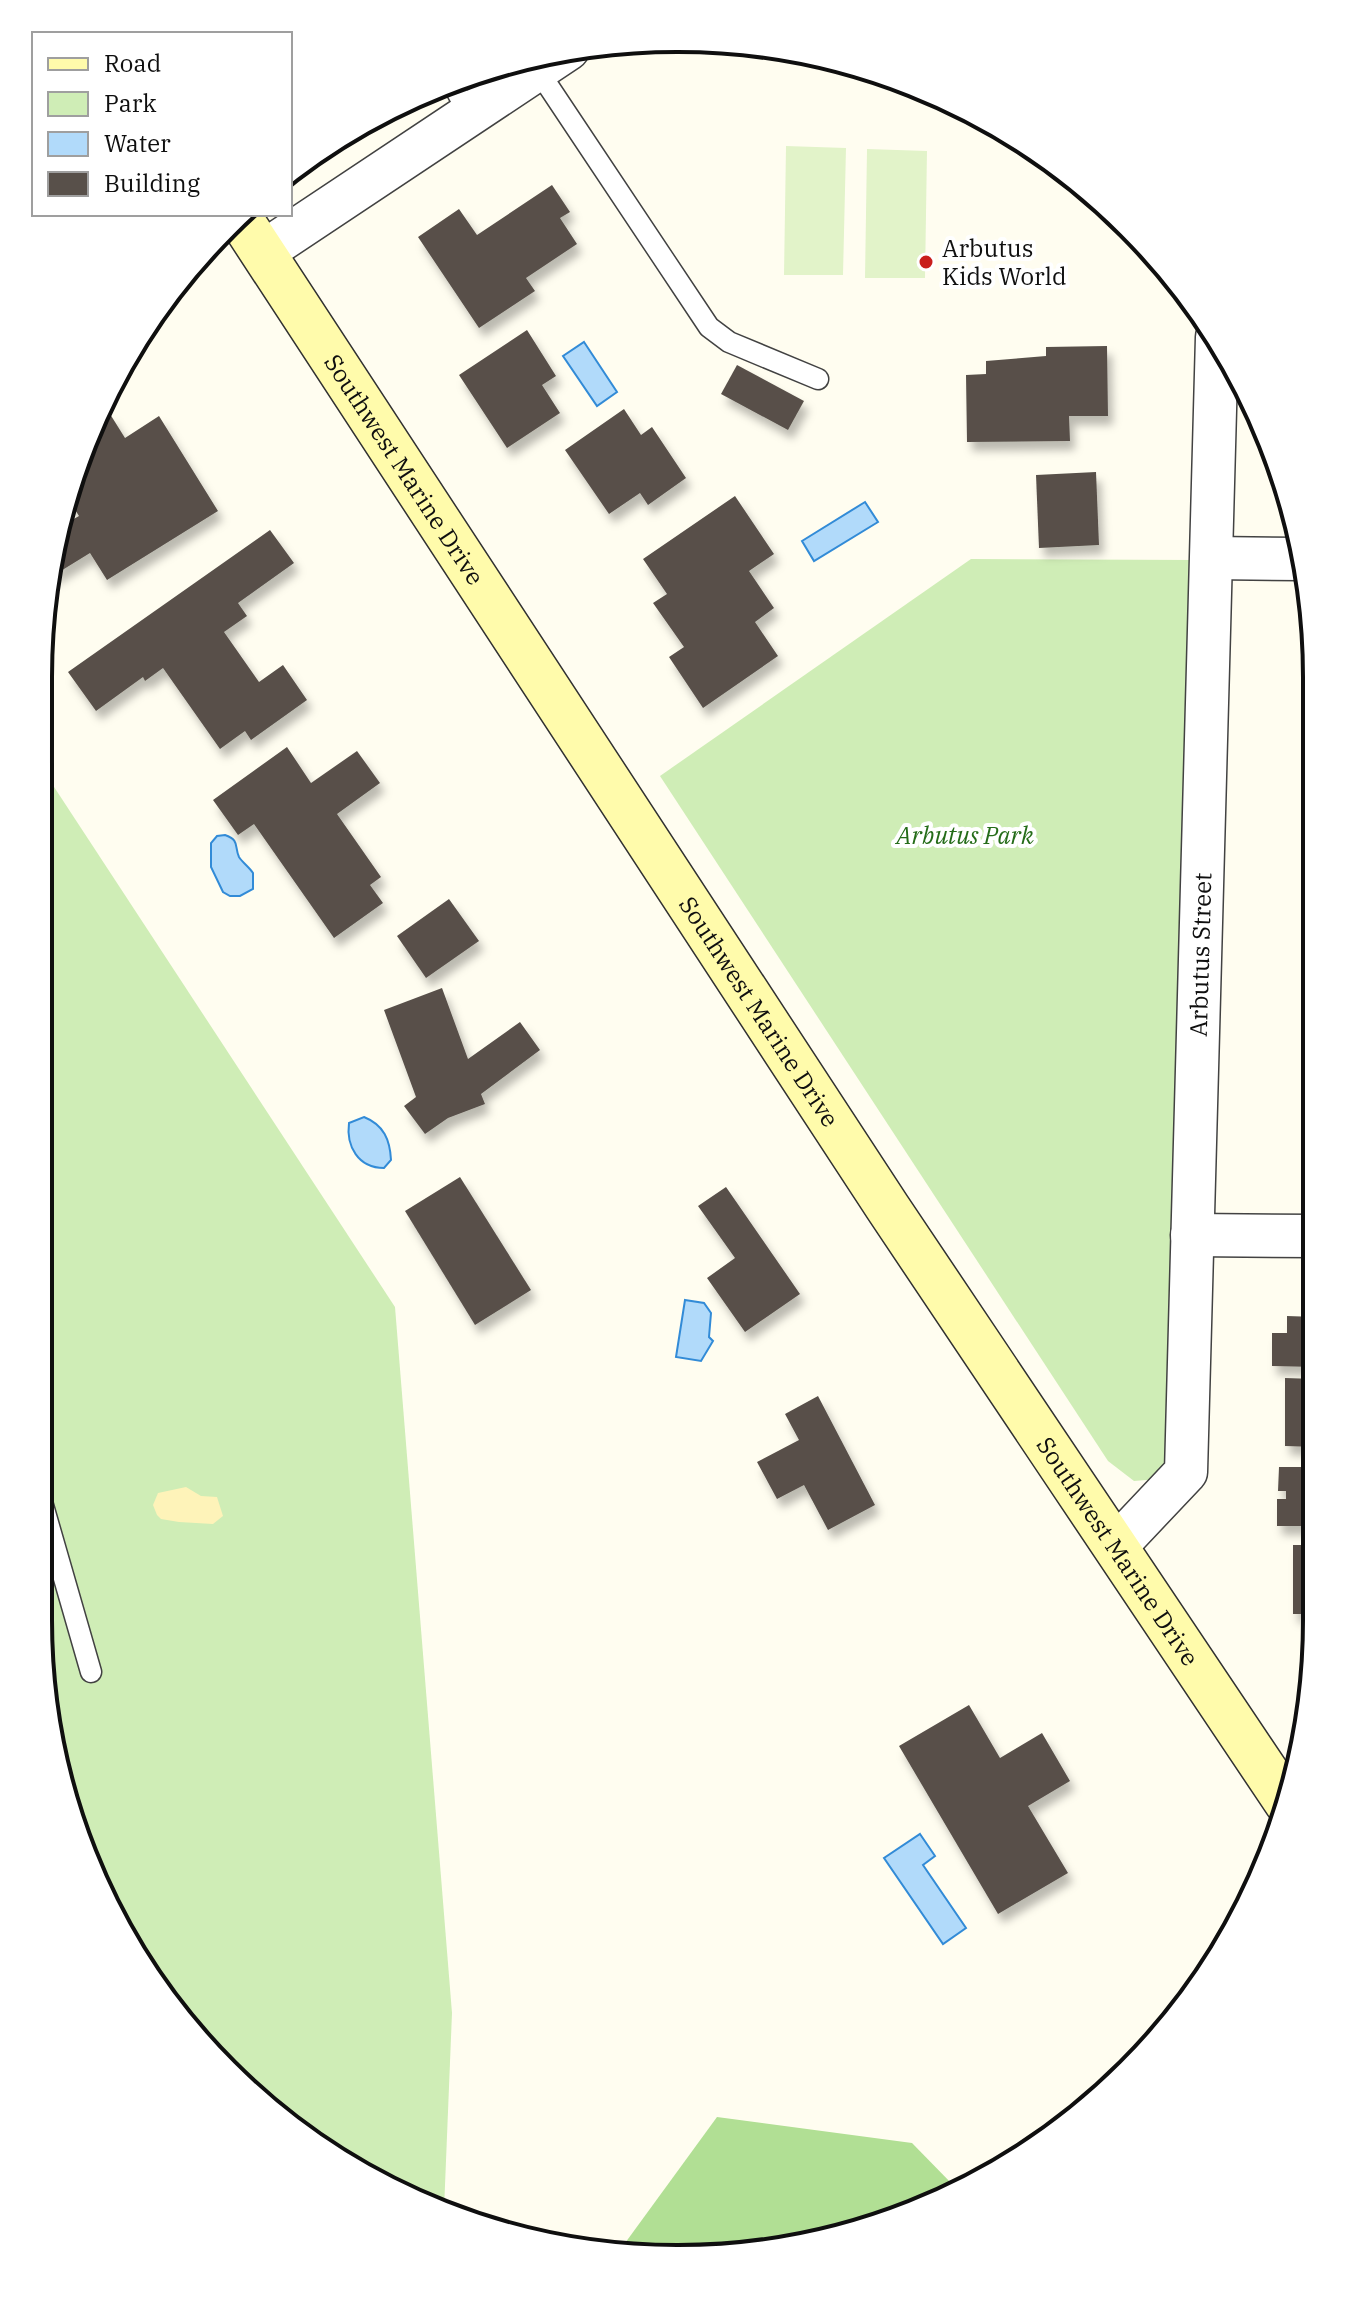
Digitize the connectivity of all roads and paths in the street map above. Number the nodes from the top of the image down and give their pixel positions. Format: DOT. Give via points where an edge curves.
graph roads {
  1 [pos="555,64"];
  2 [pos="521,72"];
  3 [pos="460,97"];
  4 [pos="245,226"];
  5 [pos="263,252"];
  6 [pos="1216,361"];
  7 [pos="818,379"];
  8 [pos="1212,558"];
  9 [pos="1292,559"];
  10 [pos="1192,1235"];
  11 [pos="1303,1236"];
  12 [pos="52,1537"];
  13 [pos="1117,1545"];
  14 [pos="91,1672"];
  15 [pos="1279,1791"];
  1 -- 7 [label="lane" via="709,327 729,342"];
  2 -- 3 [label="street"];
  3 -- 5 [label="street"];
  4 -- 5 [label="main road, Southwest Marine Drive"];
  5 -- 13 [label="main road, Southwest Marine Drive" via="888,1208"];
  6 -- 8 [label="street, Arbutus Street"];
  8 -- 9 [label="street"];
  8 -- 10 [label="street, Arbutus Street"];
  10 -- 11 [label="street"];
  10 -- 13 [label="street, Arbutus Street" via="1186,1472"];
  12 -- 14 [label="lane"];
  13 -- 15 [label="main road, Southwest Marine Drive"];
}
